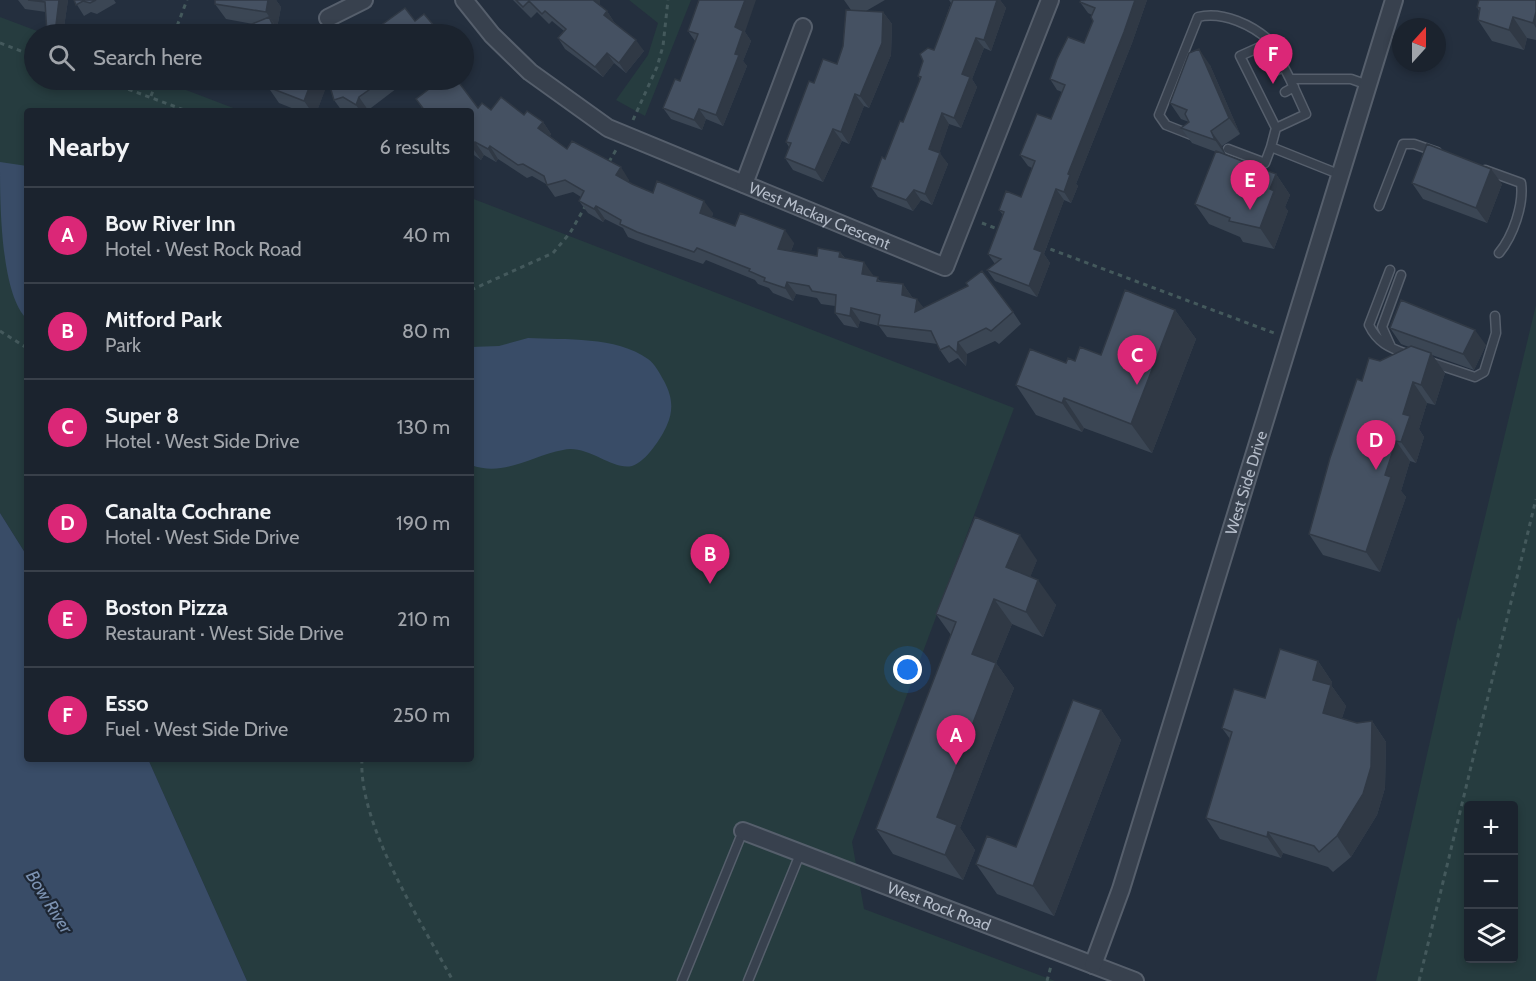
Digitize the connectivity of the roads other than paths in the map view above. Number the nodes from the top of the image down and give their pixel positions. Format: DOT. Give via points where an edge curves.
graph roads {
  1 [pos="364,0"];
  2 [pos="464,0"];
  3 [pos="1050,0"];
  4 [pos="1394,0"];
  5 [pos="328,18"];
  6 [pos="803,27"];
  7 [pos="1271,42"];
  8 [pos="1261,77"];
  9 [pos="1252,81"];
  10 [pos="1292,83"];
  11 [pos="1368,85"];
  12 [pos="1285,92"];
  13 [pos="1275,128"];
  14 [pos="1194,136"];
  15 [pos="1271,147"];
  16 [pos="1228,149"];
  17 [pos="1446,156"];
  18 [pos="1478,168"];
  19 [pos="1341,174"];
  20 [pos="744,184"];
  21 [pos="1379,206"];
  22 [pos="1499,253"];
  23 [pos="1390,270"];
  24 [pos="1401,275"];
  25 [pos="1495,316"];
  26 [pos="1391,348"];
  27 [pos="742,831"];
  28 [pos="800,854"];
  29 [pos="1093,965"];
  30 [pos="682,981"];
  31 [pos="748,981"];
  32 [pos="1135,981"];
  1 -- 5 [label="street"];
  2 -- 20 [label="street, West Mackay Crescent" via="492,35 530,72 600,123"];
  3 -- 20 [label="street, West Mackay Crescent" via="945,267"];
  4 -- 11 [label="street, West Side Drive"];
  6 -- 20 [label="street"];
  7 -- 9 [label="lane" via="1240,56"];
  7 -- 10 [label="lane" via="1279,69"];
  7 -- 14 [label="lane" via="1257,29 1223,17 1198,17 1160,115 1166,125"];
  8 -- 9 [label="lane"];
  9 -- 13 [label="lane" via="1266,100"];
  10 -- 11 [label="lane" via="1351,79"];
  10 -- 12 [label="lane"];
  10 -- 13 [label="lane" via="1306,114"];
  11 -- 19 [label="street, West Side Drive"];
  13 -- 15 [label="lane"];
  15 -- 16 [label="lane" via="1265,164"];
  15 -- 19 [label="lane"];
  17 -- 21 [label="lane" via="1403,144"];
  18 -- 22 [label="lane" via="1521,183 1523,196 1507,243"];
  19 -- 29 [label="street, West Side Drive" via="1121,889"];
  23 -- 26 [label="lane" via="1369,325 1375,336"];
  24 -- 26 [label="lane" via="1382,327"];
  25 -- 26 [label="lane" via="1496,333 1484,372 1475,377"];
  27 -- 28 [label="street, West Rock Road"];
  27 -- 30 [label="lane"];
  28 -- 29 [label="street, West Rock Road"];
  28 -- 31 [label="lane"];
  29 -- 32 [label="street, West Rock Road"];
}
